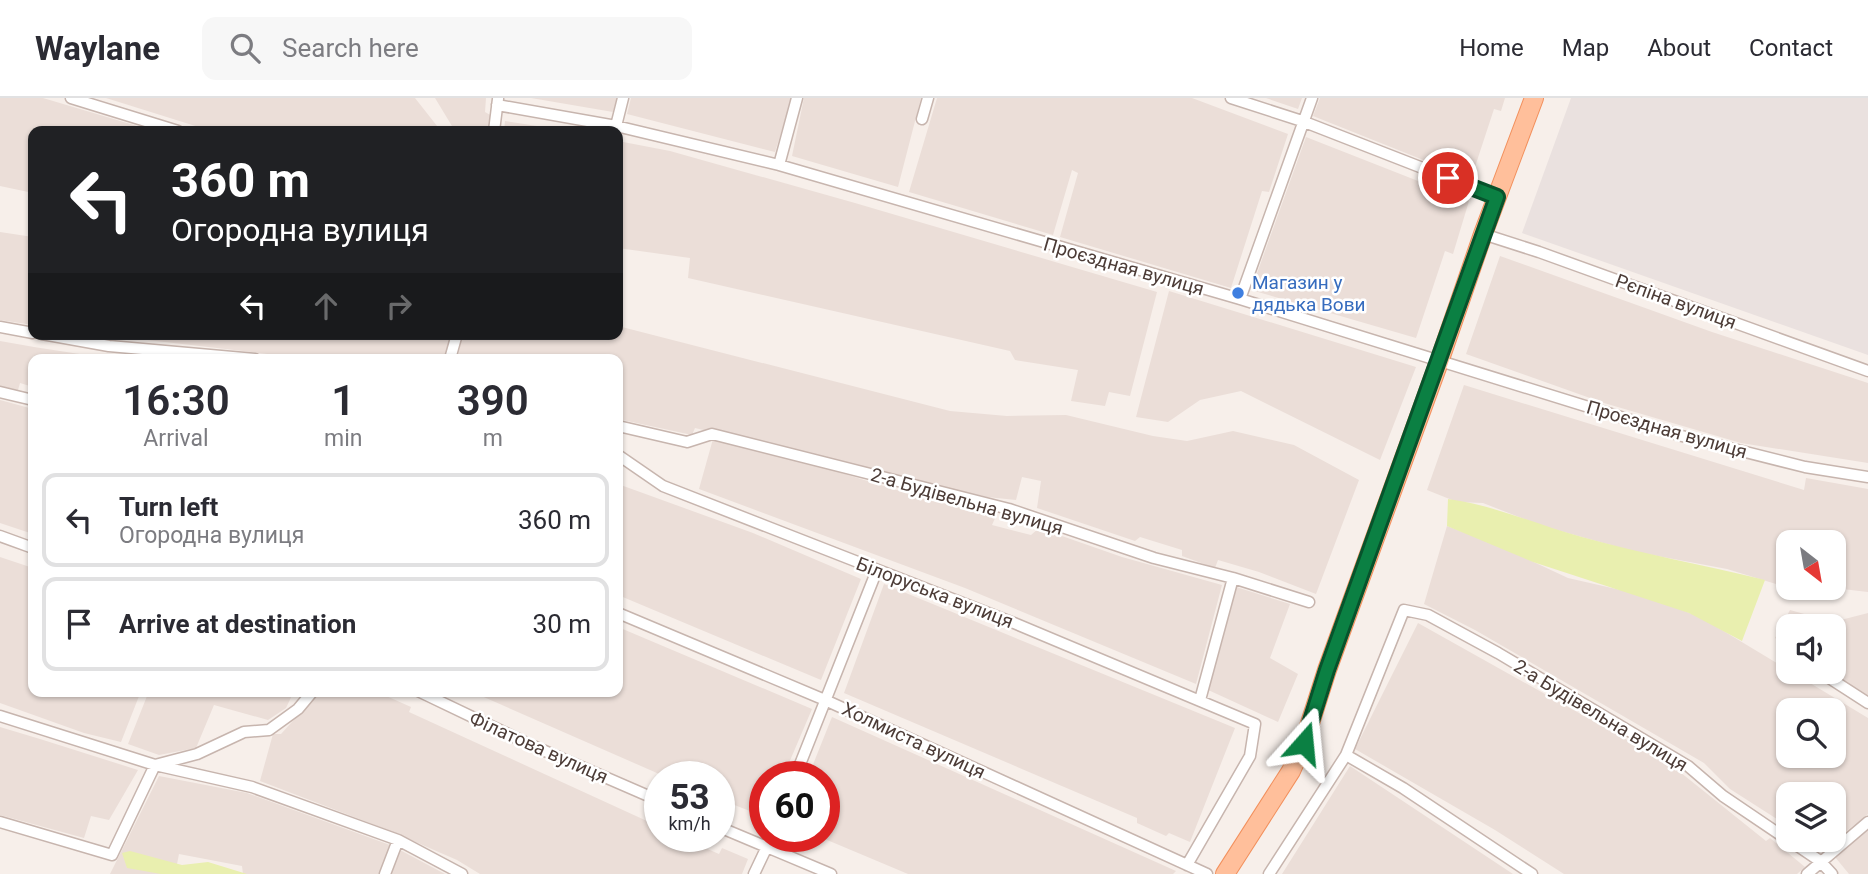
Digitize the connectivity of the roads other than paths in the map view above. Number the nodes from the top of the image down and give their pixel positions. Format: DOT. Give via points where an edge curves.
graph roads {
  1 [pos="71,98"];
  2 [pos="623,98"];
  3 [pos="797,98"];
  4 [pos="928,98"];
  5 [pos="1231,98"];
  6 [pos="1312,98"];
  7 [pos="1534,98"];
  8 [pos="498,102"];
  9 [pos="922,119"];
  10 [pos="1302,121"];
  11 [pos="162,126"];
  12 [pos="495,126"];
  13 [pos="616,126"];
  14 [pos="623,128"];
  15 [pos="779,165"];
  16 [pos="1497,197"];
  17 [pos="1483,234"];
  18 [pos="1240,299"];
  19 [pos="0,327"];
  20 [pos="28,332"];
  21 [pos="76,340"];
  22 [pos="199,354"];
  23 [pos="1440,362"];
  24 [pos="1868,371"];
  25 [pos="0,392"];
  26 [pos="28,399"];
  27 [pos="623,427"];
  28 [pos="623,458"];
  29 [pos="1868,477"];
  30 [pos="0,537"];
  31 [pos="28,546"];
  32 [pos="877,570"];
  33 [pos="1233,578"];
  34 [pos="1309,602"];
  35 [pos="623,615"];
  36 [pos="1839,684"];
  37 [pos="308,697"];
  38 [pos="431,697"];
  39 [pos="825,700"];
  40 [pos="1200,700"];
  41 [pos="1868,703"];
  42 [pos="0,716"];
  43 [pos="1346,755"];
  44 [pos="801,761"];
  45 [pos="155,765"];
  46 [pos="644,794"];
  47 [pos="0,822"];
  48 [pos="1868,822"];
  49 [pos="1776,831"];
  50 [pos="398,840"];
  51 [pos="765,852"];
  52 [pos="777,852"];
  53 [pos="1807,852"];
  54 [pos="1820,861"];
  55 [pos="1187,865"];
  56 [pos="385,874"];
  57 [pos="462,874"];
  58 [pos="754,874"];
  59 [pos="831,874"];
  60 [pos="1207,874"];
  61 [pos="1226,874"];
  62 [pos="1269,874"];
  63 [pos="1532,874"];
  64 [pos="1808,874"];
  65 [pos="1832,874"];
  1 -- 11 [label="street"];
  2 -- 13 [label="street"];
  3 -- 15 [label="street"];
  4 -- 9 [label="street"];
  5 -- 10 [label="street"];
  6 -- 10 [label="street"];
  7 -- 16 [label="main road"];
  8 -- 12 [label="street"];
  8 -- 13 [label="street, Проєздная вулиця"];
  10 -- 16 [label="street"];
  10 -- 18 [label="street"];
  14 -- 15 [label="street, Проєздная вулиця"];
  15 -- 18 [label="street, Проєздная вулиця"];
  16 -- 17 [label="main road"];
  17 -- 23 [label="main road"];
  17 -- 24 [label="street, Рєпіна вулиця"];
  18 -- 23 [label="street, Проєздная вулиця"];
  19 -- 20 [label="street"];
  21 -- 22 [label="street"];
  23 -- 29 [label="street, Проєздная вулиця" via="1682,436 1805,467"];
  23 -- 61 [label="main road" via="1304,743"];
  25 -- 26 [label="street"];
  27 -- 33 [label="street, 2-а Будівельна вулиця" via="687,442 712,434 1009,509 1154,558"];
  28 -- 32 [label="street, Білоруська вулиця" via="663,486"];
  30 -- 31 [label="street"];
  32 -- 39 [label="street"];
  32 -- 40 [label="street, Білоруська вулиця"];
  33 -- 34 [label="street, 2-а Будівельна вулиця"];
  33 -- 40 [label="street"];
  35 -- 39 [label="street, Холмиста вулиця"];
  36 -- 41 [label="street"];
  37 -- 45 [label="street" via="269,730 244,732 197,754"];
  38 -- 46 [label="street, Філатова вулиця"];
  39 -- 44 [label="street"];
  39 -- 55 [label="street, Холмиста вулиця"];
  40 -- 55 [label="street, Білоруська вулиця" via="1255,724 1250,756"];
  42 -- 45 [label="street"];
  43 -- 49 [label="street, 2-а Будівельна вулиця" via="1404,610 1428,615 1498,653 1688,766"];
  43 -- 62 [label="street"];
  43 -- 63 [label="street"];
  45 -- 47 [label="street" via="112,855"];
  45 -- 50 [label="street" via="252,787"];
  48 -- 54 [label="street"];
  50 -- 56 [label="street"];
  50 -- 57 [label="street"];
  51 -- 58 [label="street"];
  52 -- 59 [label="street"];
  53 -- 54 [label="street, 2-а Будівельна вулиця"];
  54 -- 64 [label="street"];
  54 -- 65 [label="street, 2-а Будівельна вулиця"];
  55 -- 60 [label="street, Холмиста вулиця"];
}
